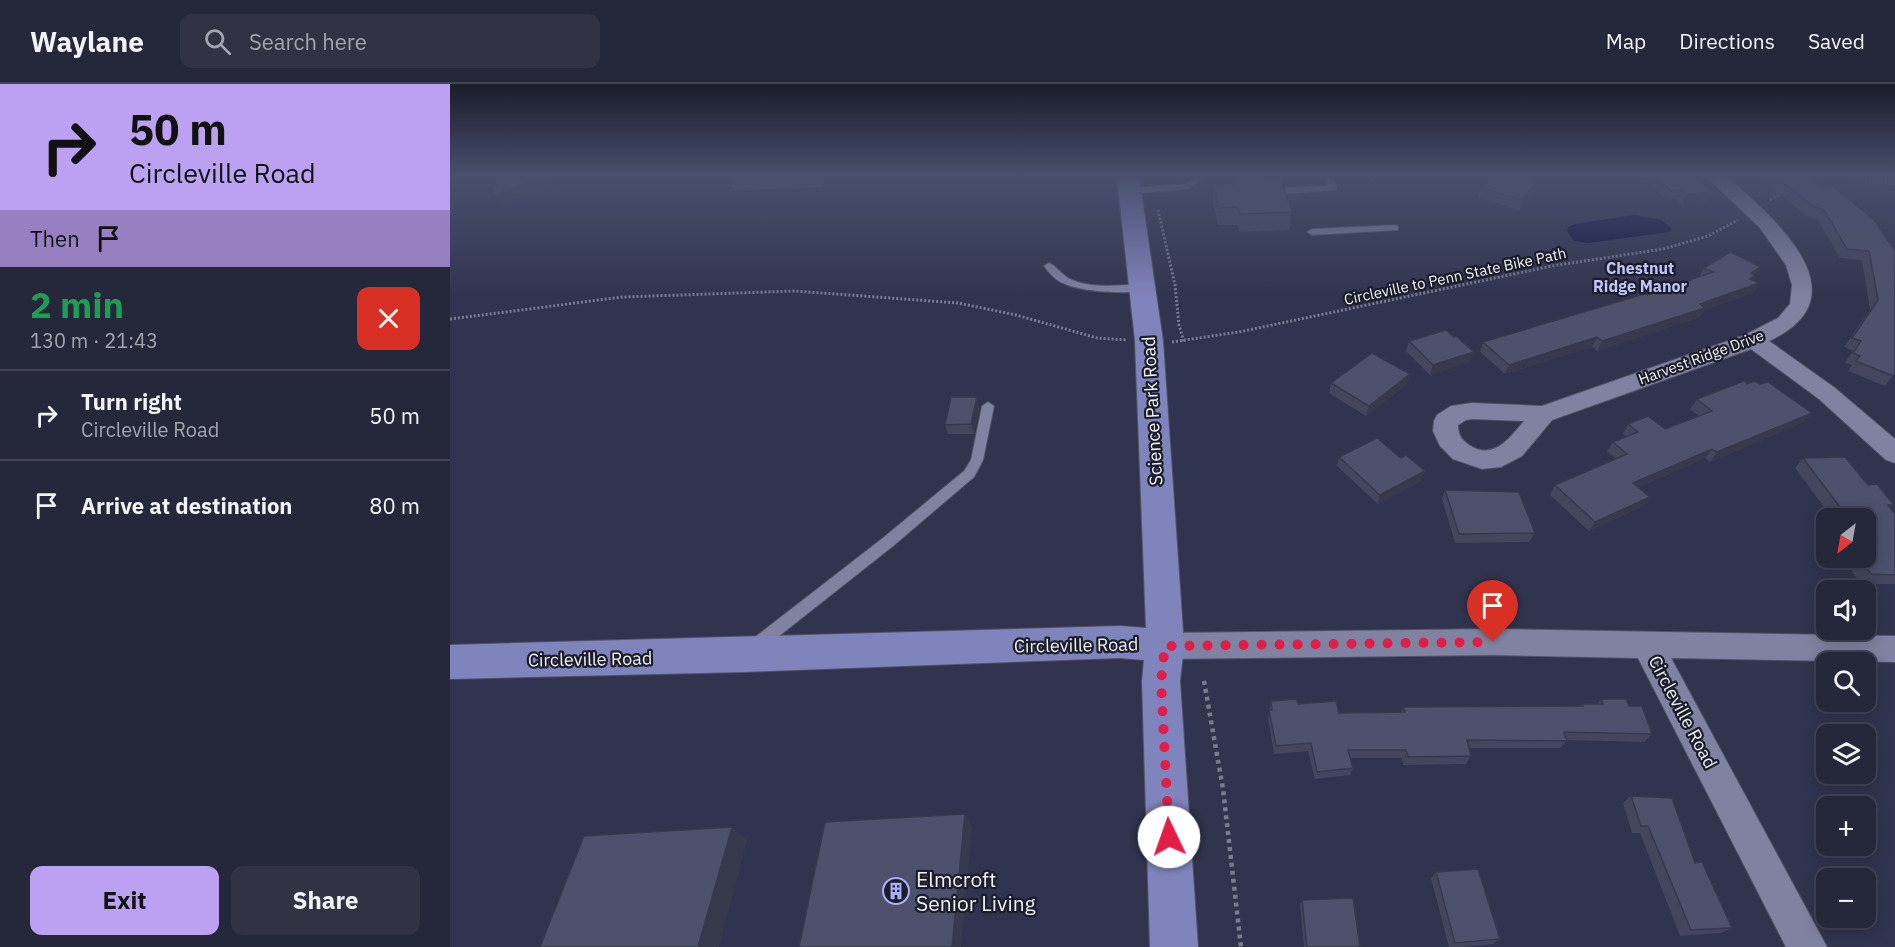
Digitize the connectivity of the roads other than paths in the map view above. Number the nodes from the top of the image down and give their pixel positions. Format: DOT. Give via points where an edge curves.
graph roads {
  1 [pos="1139,217"];
  2 [pos="1759,217"];
  3 [pos="1395,228"];
  4 [pos="1312,232"];
  5 [pos="1049,266"];
  6 [pos="1143,288"];
  7 [pos="1753,340"];
  8 [pos="988,406"];
  9 [pos="1543,414"];
  10 [pos="1895,454"];
  11 [pos="1647,644"];
  12 [pos="1165,646"];
  13 [pos="1895,649"];
  14 [pos="744,655"];
  15 [pos="450,662"];
  16 [pos="1174,947"];
  17 [pos="1807,947"];
  1 -- 6 [label="main road, Science Park Road"];
  2 -- 7 [label="street, Harvest Ridge Drive" via="1797,264 1804,284 1794,314"];
  3 -- 4 [label="lane"];
  5 -- 6 [label="lane" via="1061,279 1080,286"];
  6 -- 12 [label="main road, Science Park Road"];
  7 -- 9 [label="street, Harvest Ridge Drive"];
  7 -- 10 [label="street" via="1827,393"];
  8 -- 14 [label="lane" via="977,460 969,474"];
  11 -- 12 [label="street, Circleville Road"];
  11 -- 13 [label="street"];
  11 -- 17 [label="street, Circleville Road"];
  12 -- 14 [label="main road, Circleville Road" via="1120,642"];
  12 -- 16 [label="main road, Science Park Road" via="1161,681"];
  14 -- 15 [label="main road, Circleville Road"];
}
